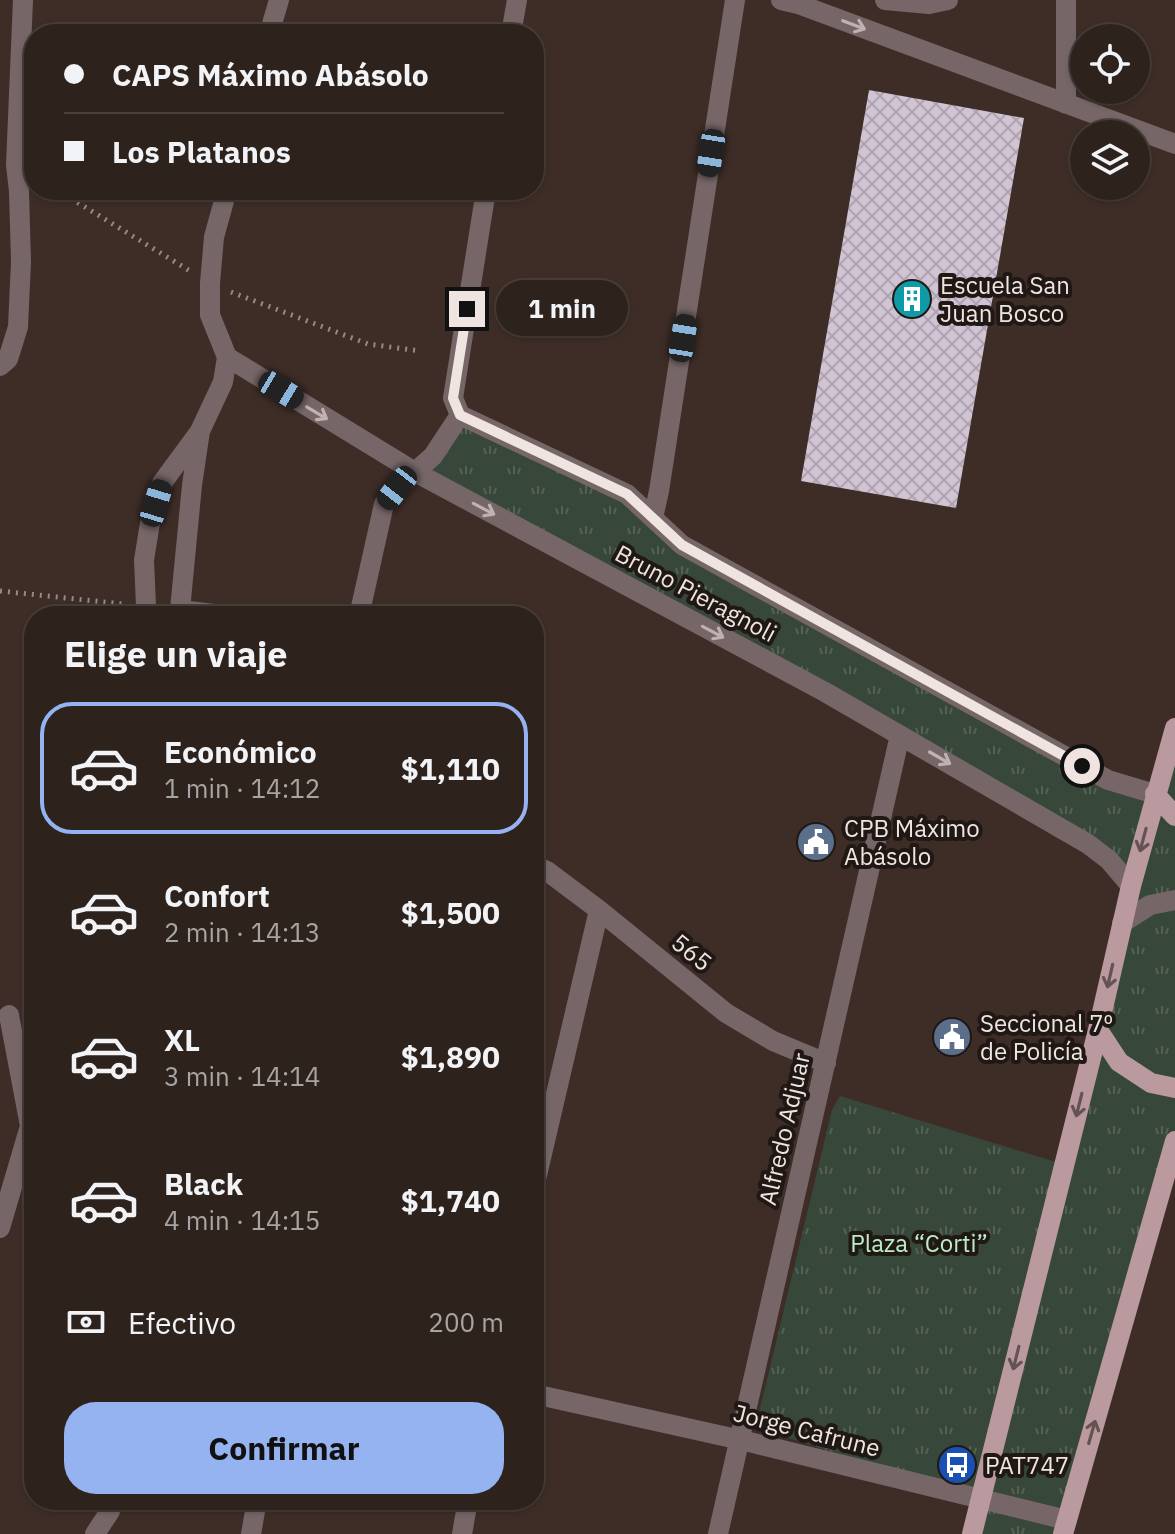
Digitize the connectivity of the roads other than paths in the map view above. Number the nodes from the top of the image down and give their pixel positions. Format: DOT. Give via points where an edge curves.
graph roads {
  1 [pos="23,0"];
  2 [pos="279,0"];
  3 [pos="517,0"];
  4 [pos="735,0"];
  5 [pos="782,0"];
  6 [pos="794,0"];
  7 [pos="885,0"];
  8 [pos="948,0"];
  9 [pos="1066,0"];
  10 [pos="272,24"];
  11 [pos="513,24"];
  12 [pos="1066,104"];
  13 [pos="1175,144"];
  14 [pos="0,181"];
  15 [pos="19,191"];
  16 [pos="224,200"];
  17 [pos="484,200"];
  18 [pos="0,250"];
  19 [pos="21,262"];
  20 [pos="227,357"];
  21 [pos="0,366"];
  22 [pos="460,415"];
  23 [pos="200,431"];
  24 [pos="415,472"];
  25 [pos="653,518"];
  26 [pos="146,606"];
  27 [pos="180,606"];
  28 [pos="361,606"];
  29 [pos="1175,728"];
  30 [pos="900,735"];
  31 [pos="1155,794"];
  32 [pos="1175,816"];
  33 [pos="544,870"];
  34 [pos="1131,886"];
  35 [pos="1175,900"];
  36 [pos="599,910"];
  37 [pos="1122,923"];
  38 [pos="9,1015"];
  39 [pos="1098,1030"];
  40 [pos="826,1063"];
  41 [pos="1175,1088"];
  42 [pos="24,1094"];
  43 [pos="1175,1141"];
  44 [pos="544,1145"];
  45 [pos="24,1146"];
  46 [pos="0,1228"];
  47 [pos="544,1396"];
  48 [pos="741,1440"];
  49 [pos="980,1500"];
  50 [pos="110,1510"];
  51 [pos="255,1510"];
  52 [pos="466,1510"];
  53 [pos="1065,1527"];
  54 [pos="95,1534"];
  55 [pos="251,1534"];
  56 [pos="462,1534"];
  57 [pos="718,1534"];
  58 [pos="972,1534"];
  1 -- 15 [label="street"];
  2 -- 10 [label="street"];
  3 -- 11 [label="street"];
  4 -- 25 [label="street"];
  5 -- 6 [label="street"];
  5 -- 12 [label="street, one-way"];
  7 -- 8 [label="street"];
  9 -- 12 [label="street"];
  12 -- 13 [label="street"];
  14 -- 15 [label="street"];
  15 -- 19 [label="street"];
  16 -- 20 [label="street" via="214,237 210,315"];
  17 -- 22 [label="street" via="453,398"];
  18 -- 19 [label="street"];
  19 -- 21 [label="street" via="18,327 8,359"];
  20 -- 23 [label="street" via="223,382"];
  20 -- 24 [label="street, Bruno Pieragnoli, one-way"];
  22 -- 24 [label="street" via="433,456"];
  22 -- 25 [label="street, Bruno Pieragnoli" via="627,494"];
  23 -- 26 [label="street" via="162,483 144,560"];
  23 -- 27 [label="street"];
  24 -- 28 [label="street" via="384,504"];
  24 -- 30 [label="street, Bruno Pieragnoli, one-way"];
  25 -- 31 [label="street, Bruno Pieragnoli" via="682,545 1108,780"];
  29 -- 31 [label="main road"];
  30 -- 34 [label="street, Bruno Pieragnoli, one-way" via="1088,844"];
  30 -- 40 [label="street, Alfredo Adjuar"];
  31 -- 32 [label="main road"];
  31 -- 34 [label="main road, one-way"];
  33 -- 36 [label="street, 565"];
  34 -- 37 [label="main road"];
  35 -- 37 [label="street" via="1150,905"];
  36 -- 40 [label="street, 565" via="726,1013 773,1041"];
  36 -- 44 [label="street"];
  37 -- 39 [label="main road, one-way"];
  38 -- 42 [label="street"];
  39 -- 41 [label="main road" via="1119,1062 1151,1083"];
  39 -- 49 [label="main road, one-way"];
  40 -- 48 [label="street, Alfredo Adjuar"];
  53 -- 43 [label="main road, one-way"];
  45 -- 46 [label="street"];
  47 -- 48 [label="street, Jorge Cafrune"];
  48 -- 49 [label="street, Jorge Cafrune"];
  48 -- 57 [label="street, Alfredo Adjuar"];
  49 -- 53 [label="street, Jorge Cafrune"];
  49 -- 58 [label="main road"];
  50 -- 54 [label="street"];
  51 -- 55 [label="street"];
  52 -- 56 [label="street"];
}
